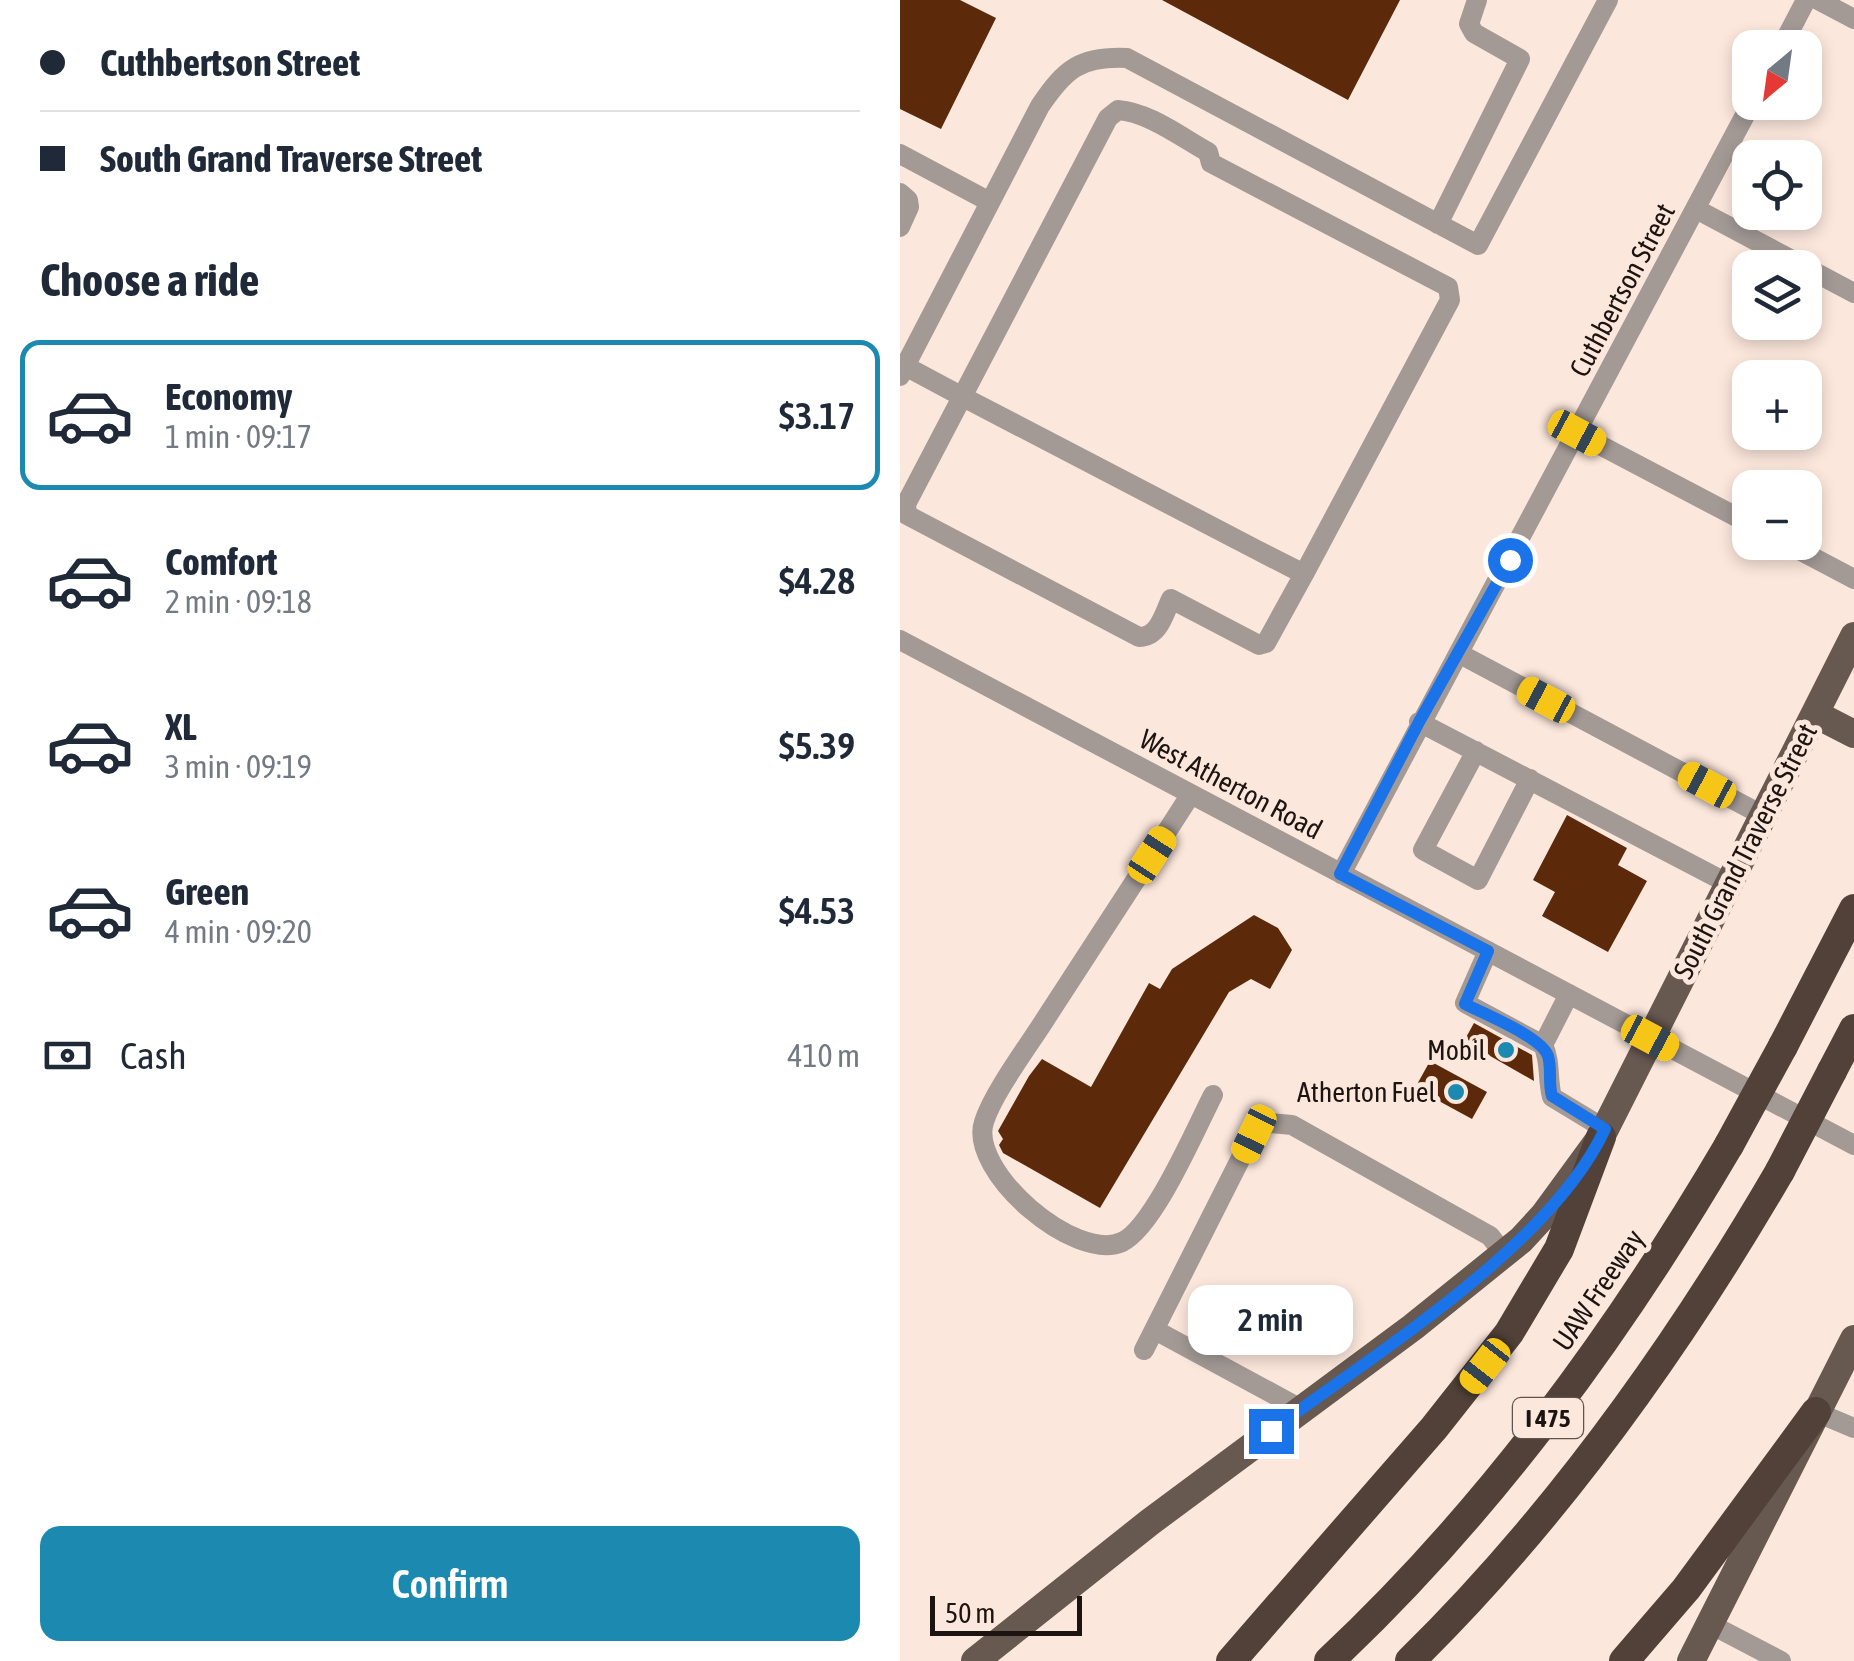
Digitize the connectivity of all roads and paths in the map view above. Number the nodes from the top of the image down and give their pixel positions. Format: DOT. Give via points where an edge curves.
graph roads {
  1 [pos="1477,0"];
  2 [pos="1608,0"];
  3 [pos="1806,0"];
  4 [pos="1818,0"];
  5 [pos="1854,19"];
  6 [pos="1790,30"];
  7 [pos="1743,120"];
  8 [pos="900,154"];
  9 [pos="900,193"];
  10 [pos="990,202"];
  11 [pos="1696,209"];
  12 [pos="1438,224"];
  13 [pos="900,227"];
  14 [pos="1854,294"];
  15 [pos="902,371"];
  16 [pos="963,396"];
  17 [pos="1577,433"];
  18 [pos="1732,515"];
  19 [pos="1818,560"];
  20 [pos="1304,574"];
  21 [pos="1854,579"];
  22 [pos="1854,636"];
  23 [pos="900,640"];
  24 [pos="1460,654"];
  25 [pos="1815,714"];
  26 [pos="1419,722"];
  27 [pos="1854,734"];
  28 [pos="1476,751"];
  29 [pos="1530,779"];
  30 [pos="1191,794"];
  31 [pos="1764,816"];
  32 [pos="1340,874"];
  33 [pos="1729,884"];
  34 [pos="1854,909"];
  35 [pos="1488,951"];
  36 [pos="1569,994"];
  37 [pos="1854,1029"];
  38 [pos="1650,1038"];
  39 [pos="1543,1045"];
  40 [pos="1214,1094"];
  41 [pos="1603,1133"];
  42 [pos="1854,1146"];
  43 [pos="1504,1254"];
  44 [pos="1154,1330"];
  45 [pos="1854,1339"];
  46 [pos="1144,1350"];
  47 [pos="1301,1409"];
  48 [pos="1816,1412"];
  49 [pos="1854,1428"];
  50 [pos="1710,1624"];
  51 [pos="975,1661"];
  52 [pos="1230,1661"];
  53 [pos="1329,1661"];
  54 [pos="1410,1661"];
  55 [pos="1624,1661"];
  56 [pos="1690,1661"];
  57 [pos="1780,1661"];
  1 -- 12 [label="street" via="1469,24 1474,33 1520,59"];
  2 -- 12 [label="street" via="1478,246"];
  3 -- 6 [label="street"];
  4 -- 5 [label="street"];
  7 -- 11 [label="street, Cuthbertson Street"];
  8 -- 10 [label="street"];
  9 -- 13 [label="street" via="909,207"];
  10 -- 12 [label="street" via="1060,76 1100,57 1127,58"];
  10 -- 15 [label="street"];
  11 -- 14 [label="street"];
  11 -- 17 [label="street, Cuthbertson Street"];
  15 -- 16 [label="street"];
  16 -- 20 [label="street"];
  16 -- 20 [label="street" via="906,504 907,515 1097,615 1148,637 1171,599 1259,645 1270,638"];
  16 -- 20 [label="street" via="1108,118 1130,111 1166,129 1208,152 1211,163 1451,293"];
  17 -- 18 [label="street"];
  17 -- 24 [label="street, Cuthbertson Street"];
  19 -- 21 [label="street"];
  22 -- 25 [label="main road, South Grand Traverse Street"];
  23 -- 30 [label="street, West Atherton Road"];
  24 -- 26 [label="street, Cuthbertson Street"];
  24 -- 31 [label="street"];
  25 -- 27 [label="main road"];
  25 -- 31 [label="main road, South Grand Traverse Street"];
  26 -- 28 [label="street"];
  26 -- 32 [label="street, Cuthbertson Street"];
  28 -- 29 [label="street"];
  28 -- 29 [label="street" via="1424,850 1478,880"];
  29 -- 33 [label="street"];
  30 -- 32 [label="street, West Atherton Road"];
  30 -- 40 [label="street" via="1012,1070 982,1124 985,1153 1008,1186 1051,1226 1094,1246 1122,1242 1150,1215"];
  31 -- 33 [label="main road, South Grand Traverse Street"];
  32 -- 35 [label="street, West Atherton Road"];
  33 -- 38 [label="main road, South Grand Traverse Street"];
  34 -- 53 [label="highway, UAW Freeway / I 475, bridge" via="1729,1145 1649,1276 1534,1436"];
  35 -- 36 [label="street, West Atherton Road"];
  35 -- 39 [label="street" via="1465,1004"];
  36 -- 38 [label="street, West Atherton Road"];
  36 -- 39 [label="street"];
  37 -- 54 [label="highway, I 475, bridge" via="1780,1171 1682,1331 1515,1550"];
  38 -- 41 [label="main road, South Grand Traverse Street"];
  38 -- 42 [label="street, West Atherton Road"];
  39 -- 41 [label="street" via="1552,1096"];
  41 -- 43 [label="main road, South Grand Traverse Street" via="1554,1204"];
  41 -- 52 [label="highway" via="1559,1249 1510,1334"];
  43 -- 44 [label="street" via="1490,1236 1292,1125 1269,1123 1254,1134"];
  43 -- 47 [label="main road, South Grand Traverse Street"];
  44 -- 46 [label="street"];
  44 -- 47 [label="street"];
  45 -- 48 [label="main road"];
  47 -- 51 [label="main road, South Grand Traverse Street"];
  48 -- 49 [label="street"];
  48 -- 50 [label="main road"];
  48 -- 55 [label="highway" via="1686,1589"];
  50 -- 56 [label="main road"];
  50 -- 57 [label="street"];
}
